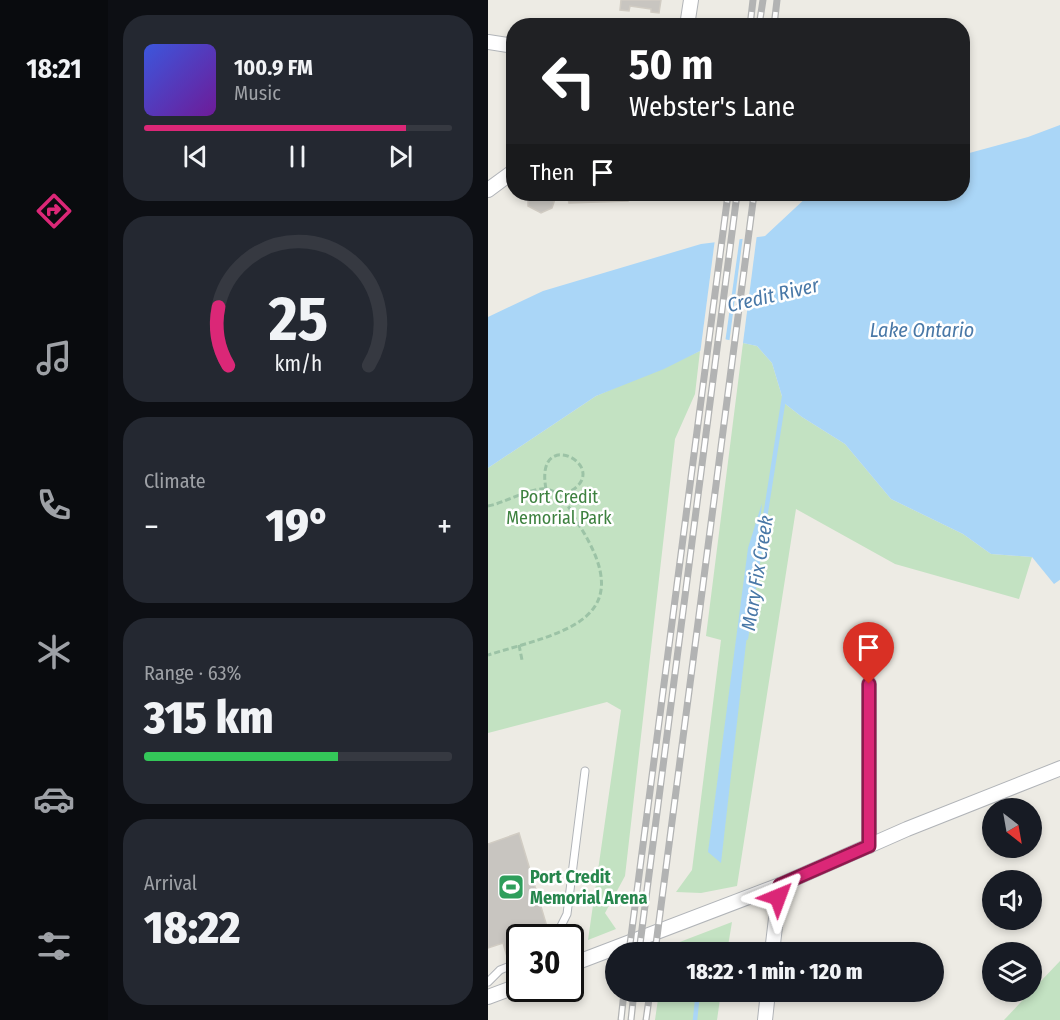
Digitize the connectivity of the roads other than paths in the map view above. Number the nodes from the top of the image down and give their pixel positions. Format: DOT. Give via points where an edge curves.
graph roads {
  1 [pos="691,0"];
  2 [pos="688,18"];
  3 [pos="488,42"];
  4 [pos="506,45"];
  5 [pos="506,177"];
  6 [pos="488,190"];
  7 [pos="869,684"];
  8 [pos="1061,768"];
  9 [pos="586,771"];
  10 [pos="869,846"];
  11 [pos="780,885"];
  12 [pos="562,924"];
  13 [pos="773,942"];
  14 [pos="584,960"];
  15 [pos="506,968"];
  16 [pos="488,982"];
  17 [pos="506,990"];
  18 [pos="488,997"];
  19 [pos="767,1002"];
  20 [pos="765,1020"];
  1 -- 2 [label="street"];
  3 -- 4 [label="street"];
  5 -- 6 [label="street"];
  7 -- 10 [label="street"];
  8 -- 10 [label="street"];
  9 -- 12 [label="lane" via="567,914"];
  10 -- 11 [label="street"];
  11 -- 13 [label="street"];
  11 -- 14 [label="street"];
  15 -- 16 [label="lane"];
  17 -- 18 [label="street"];
  19 -- 20 [label="street"];
}
